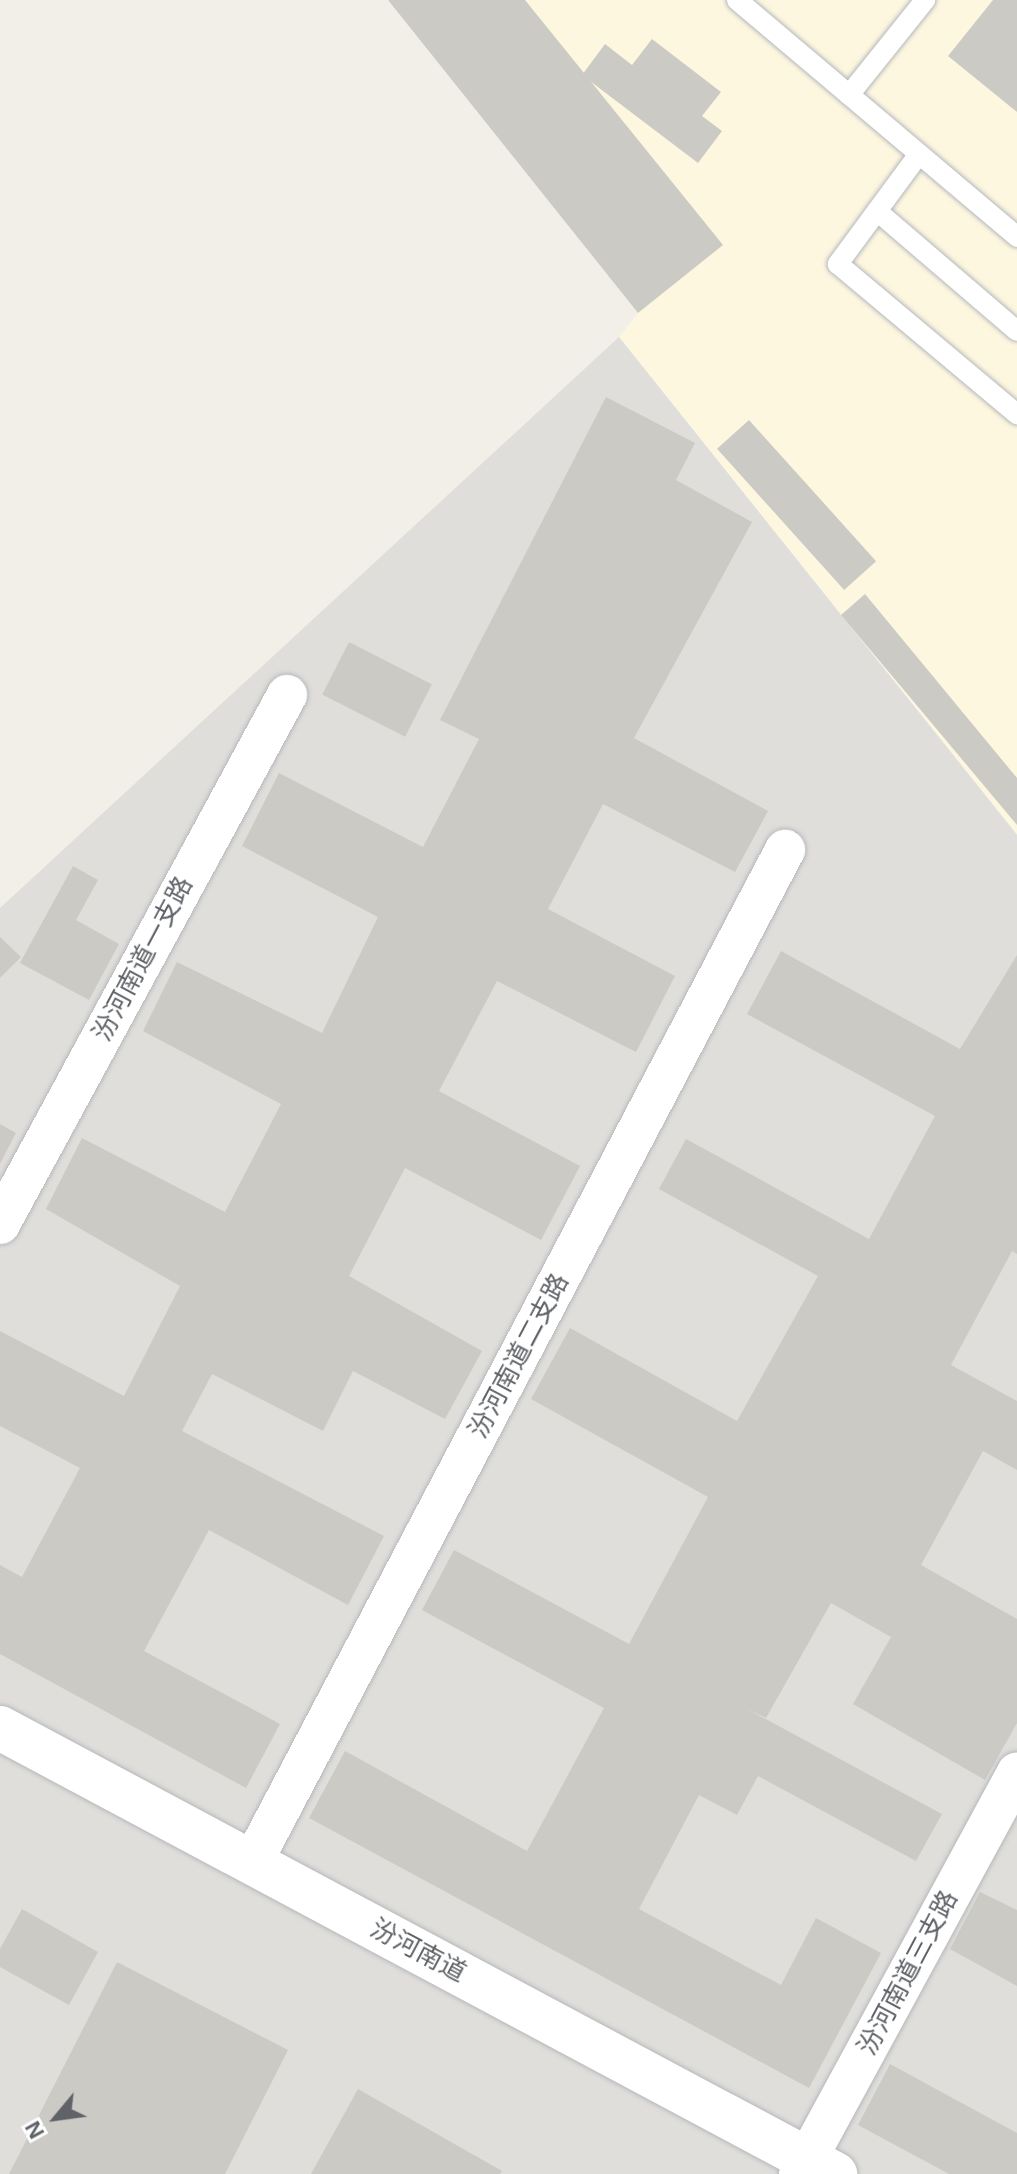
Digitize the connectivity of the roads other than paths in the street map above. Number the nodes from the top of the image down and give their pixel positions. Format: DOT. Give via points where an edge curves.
graph roads {
  1 [pos="737,0"];
  2 [pos="925,0"];
  3 [pos="849,95"];
  4 [pos="919,154"];
  5 [pos="877,211"];
  6 [pos="1017,237"];
  7 [pos="1017,331"];
  8 [pos="1017,414"];
  9 [pos="287,695"];
  10 [pos="785,850"];
  11 [pos="0,1224"];
  12 [pos="0,1728"];
  13 [pos="1017,1772"];
  14 [pos="252,1863"];
  15 [pos="814,2169"];
  1 -- 3 [label="lane"];
  2 -- 3 [label="lane"];
  3 -- 4 [label="lane"];
  4 -- 5 [label="lane"];
  4 -- 6 [label="lane"];
  5 -- 7 [label="lane"];
  5 -- 8 [label="lane" via="838,264"];
  9 -- 11 [label="street, 汾河南道一支路"];
  10 -- 14 [label="street, 汾河南道二支路"];
  12 -- 14 [label="street, 汾河南道"];
  13 -- 15 [label="street, 汾河南道三支路"];
  14 -- 15 [label="street, 汾河南道"];
}
